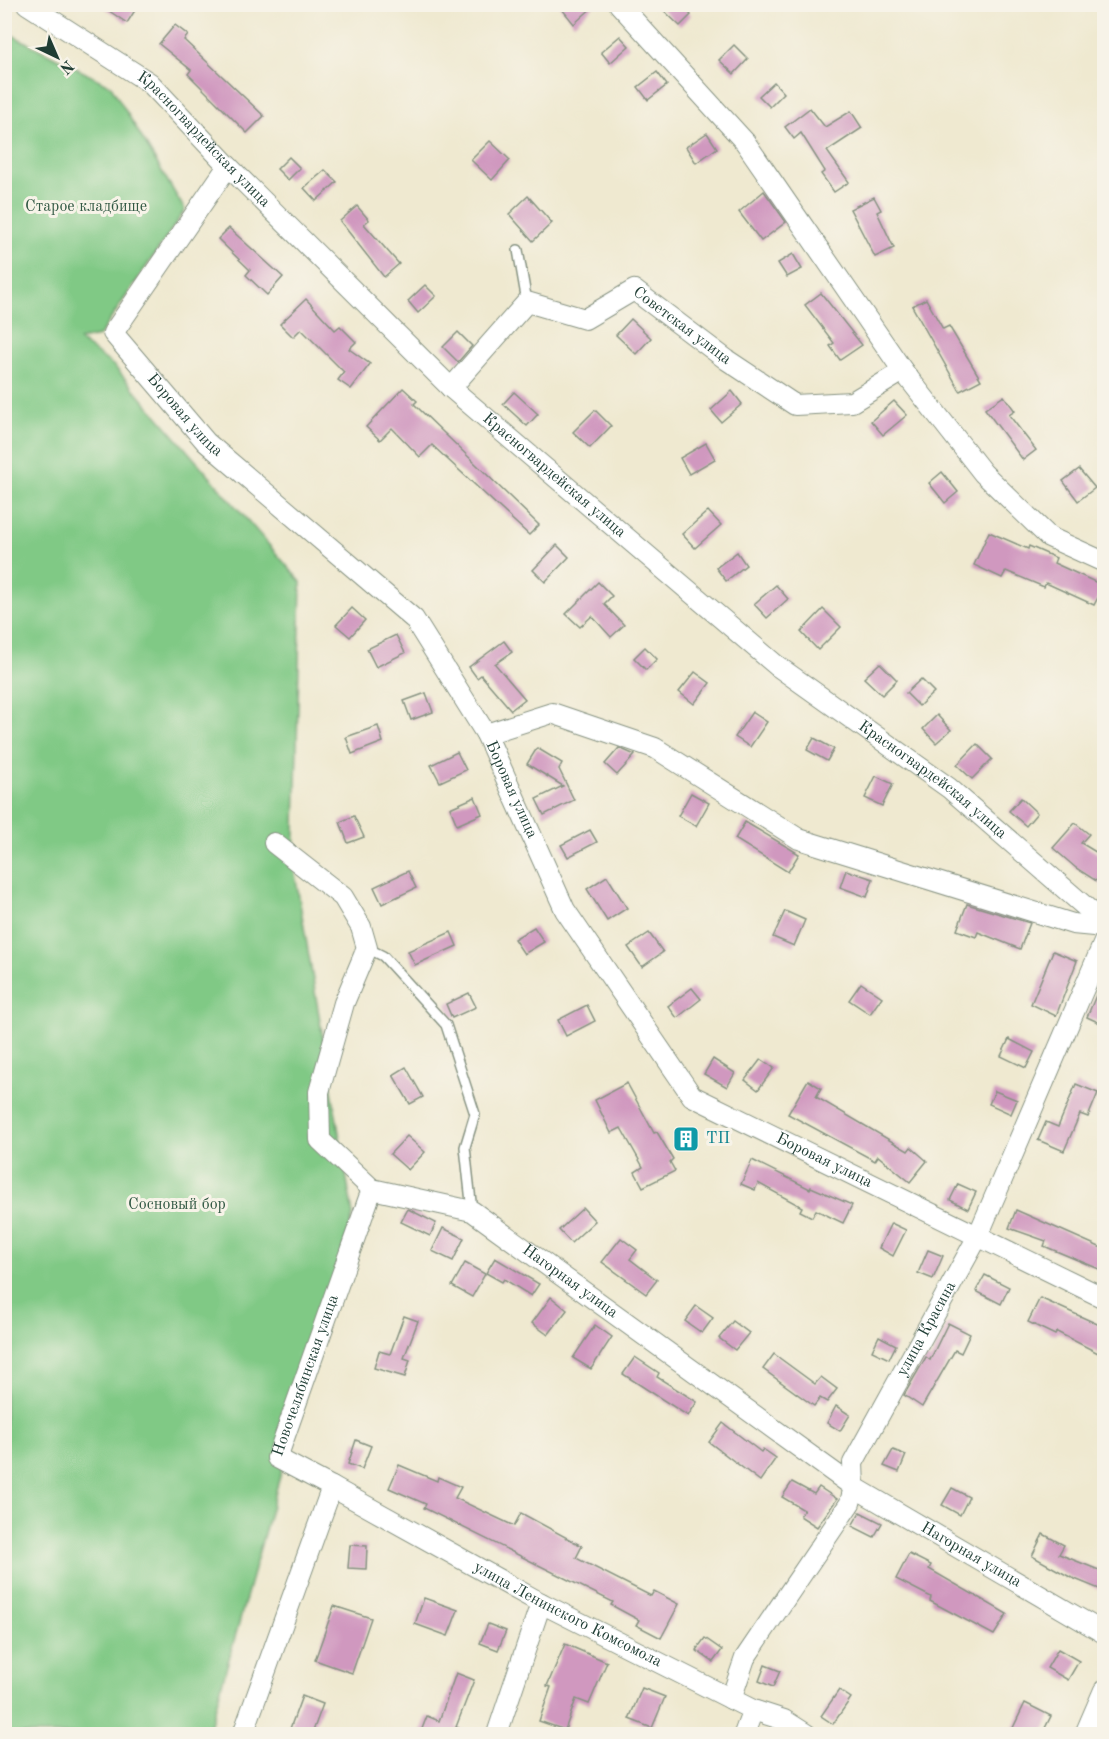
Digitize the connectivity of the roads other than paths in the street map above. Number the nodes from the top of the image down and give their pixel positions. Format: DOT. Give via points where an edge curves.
graph roads {
  1 [pos="27,4"];
  2 [pos="619,4"];
  3 [pos="228,166"];
  4 [pos="518,250"];
  5 [pos="527,302"];
  6 [pos="903,371"];
  7 [pos="451,388"];
  8 [pos="1104,562"];
  9 [pos="486,734"];
  10 [pos="274,843"];
  11 [pos="1104,922"];
  12 [pos="1104,927"];
  13 [pos="1104,942"];
  14 [pos="367,948"];
  15 [pos="372,1189"];
  16 [pos="472,1211"];
  17 [pos="977,1238"];
  18 [pos="1104,1298"];
  19 [pos="854,1487"];
  20 [pos="332,1488"];
  21 [pos="541,1603"];
  22 [pos="1104,1633"];
  23 [pos="1104,1690"];
  24 [pos="731,1699"];
  25 [pos="753,1710"];
  26 [pos="243,1734"];
  27 [pos="496,1734"];
  28 [pos="744,1734"];
  29 [pos="806,1734"];
  30 [pos="1085,1734"];
  1 -- 3 [label="street, Красногвардейская улица" via="150,82"];
  2 -- 6 [label="street" via="745,142"];
  3 -- 7 [label="street, Красногвардейская улица"];
  3 -- 9 [label="street, Боровая улица" via="112,333 206,442 414,619"];
  4 -- 5 [label="lane"];
  5 -- 6 [label="street, Советская улица" via="585,319 634,290 795,405 852,402"];
  5 -- 7 [label="street"];
  6 -- 8 [label="street" via="983,473 1049,537"];
  7 -- 11 [label="street, Красногвардейская улица" via="776,665 949,788"];
  9 -- 12 [label="street" via="552,713 656,748 799,839 1072,924"];
  9 -- 17 [label="street, Боровая улица" via="565,910 692,1096"];
  10 -- 14 [label="street" via="343,897 361,927"];
  13 -- 17 [label="street, улица Красина"];
  14 -- 15 [label="street" via="344,1003 319,1092 320,1140"];
  14 -- 16 [label="lane" via="383,956 446,1025 475,1114 465,1147"];
  15 -- 16 [label="street, Нагорная улица"];
  15 -- 20 [label="street, Новочелябинская улица" via="277,1458"];
  16 -- 19 [label="street, Нагорная улица"];
  17 -- 18 [label="street, Боровая улица"];
  17 -- 19 [label="street, улица Красина" via="853,1463"];
  19 -- 22 [label="street, Нагорная улица"];
  19 -- 24 [label="street, улица Красина" via="850,1503 745,1658"];
  20 -- 21 [label="street, улица Ленинского Комсомола"];
  20 -- 26 [label="street"];
  21 -- 24 [label="street, улица Ленинского Комсомола"];
  21 -- 27 [label="street"];
  23 -- 30 [label="street"];
  24 -- 25 [label="street, улица Ленинского Комсомола"];
  25 -- 28 [label="street"];
  25 -- 29 [label="street, улица Ленинского Комсомола" via="784,1720"];
}
